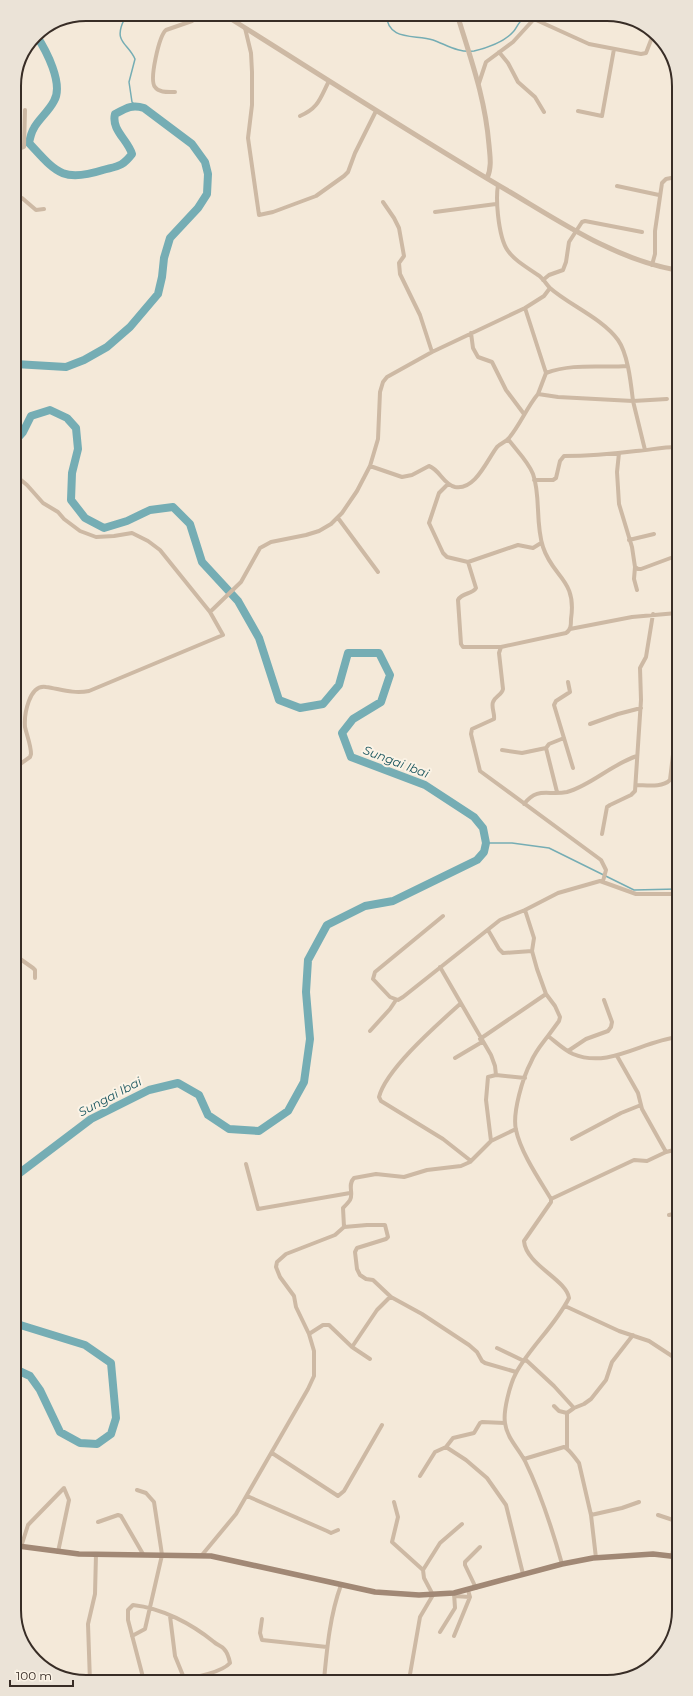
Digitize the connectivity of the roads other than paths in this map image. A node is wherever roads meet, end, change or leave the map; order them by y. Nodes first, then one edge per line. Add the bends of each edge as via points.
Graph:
1 (192, 21) edge
2 (234, 21) edge
3 (459, 21) edge
4 (531, 21) edge
5 (544, 21) edge
6 (245, 28) junction
7 (652, 39) edge
8 (614, 49) junction
9 (499, 52) junction
10 (329, 80) junction
11 (479, 83) junction
12 (176, 92) dead end
13 (25, 110) dead end
14 (376, 111) junction
15 (578, 111) dead end
16 (544, 112) dead end
17 (300, 116) dead end
18 (21, 148) edge
19 (487, 178) junction
20 (672, 178) edge
21 (498, 185) junction
22 (618, 186) dead end
23 (659, 195) junction
24 (21, 199) edge
25 (383, 202) dead end
26 (496, 204) junction
27 (44, 209) dead end
28 (435, 212) dead end
29 (576, 230) junction
30 (642, 232) dead end
31 (652, 265) junction
32 (672, 269) edge
33 (543, 280) junction
34 (550, 288) junction
35 (525, 308) junction
36 (471, 333) junction
37 (432, 352) junction
38 (627, 366) junction
39 (546, 373) junction
40 (538, 394) junction
41 (666, 398) dead end
42 (633, 402) junction
43 (524, 414) junction
44 (508, 439) junction
45 (672, 447) edge
46 (645, 450) junction
47 (619, 453) junction
48 (370, 466) junction
49 (21, 480) edge
50 (534, 480) junction
51 (448, 484) junction
52 (338, 518) junction
53 (654, 534) dead end
54 (629, 540) junction
55 (541, 543) junction
56 (672, 557) edge
57 (468, 562) junction
58 (635, 567) junction
59 (378, 572) dead end
60 (637, 590) dead end
61 (210, 612) junction
62 (672, 613) edge
63 (653, 614) junction
64 (570, 629) junction
65 (501, 647) junction
66 (568, 682) dead end
67 (641, 708) junction
68 (590, 724) dead end
69 (564, 738) junction
70 (546, 748) junction
71 (502, 750) dead end
72 (637, 756) junction
73 (21, 763) edge
74 (672, 763) edge
75 (573, 768) dead end
76 (636, 785) junction
77 (557, 792) junction
78 (524, 804) junction
79 (602, 834) dead end
80 (604, 880) junction
81 (672, 894) edge
82 (525, 910) junction
83 (444, 916) dead end
84 (488, 930) junction
85 (532, 951) junction
86 (21, 960) edge
87 (440, 967) junction
88 (35, 978) dead end
89 (546, 994) junction
90 (396, 1000) junction
91 (604, 1000) dead end
92 (460, 1004) junction
93 (370, 1031) dead end
94 (548, 1036) junction
95 (672, 1038) edge
96 (481, 1040) junction
97 (568, 1051) junction
98 (616, 1056) junction
99 (455, 1058) dead end
100 (496, 1075) junction
101 (525, 1078) junction
102 (641, 1105) junction
103 (516, 1129) junction
104 (572, 1139) dead end
105 (491, 1141) junction
106 (672, 1150) edge
107 (666, 1152) junction
108 (471, 1161) junction
109 (246, 1164) dead end
110 (350, 1193) junction
111 (551, 1199) junction
112 (672, 1214) edge
113 (669, 1215) dead end
114 (344, 1228) junction
115 (390, 1296) junction
116 (565, 1306) junction
117 (309, 1334) junction
118 (632, 1335) junction
119 (352, 1347) junction
120 (497, 1348) dead end
121 (672, 1356) edge
122 (370, 1359) dead end
123 (525, 1361) junction
124 (516, 1372) junction
125 (554, 1406) dead end
126 (574, 1408) junction
127 (567, 1413) junction
128 (505, 1423) junction
129 (382, 1425) dead end
130 (446, 1447) junction
131 (567, 1448) junction
132 (272, 1453) junction
133 (524, 1459) junction
134 (420, 1476) dead end
135 (138, 1490) dead end
136 (247, 1496) junction
137 (394, 1502) dead end
138 (639, 1502) dead end
139 (591, 1515) junction
140 (658, 1515) dead end
141 (672, 1520) edge
142 (98, 1522) dead end
143 (462, 1524) dead end
144 (338, 1530) dead end
145 (21, 1541) edge
146 (21, 1546) edge
147 (480, 1547) dead end
148 (58, 1552) junction
149 (96, 1554) junction
150 (143, 1554) junction
151 (162, 1555) junction
152 (202, 1555) junction
153 (672, 1556) edge
154 (596, 1558) junction
155 (562, 1564) junction
156 (423, 1570) junction
157 (524, 1574) junction
158 (341, 1585) junction
159 (476, 1588) junction
160 (468, 1590) junction
161 (433, 1595) junction
162 (454, 1595) junction
163 (470, 1597) junction
164 (150, 1607) junction
165 (170, 1616) junction
166 (262, 1619) dead end
167 (440, 1632) dead end
168 (132, 1636) junction
169 (454, 1636) dead end
170 (327, 1646) junction
171 (90, 1675) edge
172 (142, 1675) edge
173 (182, 1675) edge
174 (204, 1675) edge
175 (324, 1675) edge
176 (410, 1675) edge

1 - 12 street via 164,32 158,47 152,80 154,87 160,92
2 - 6 street
3 - 11 street
4 - 9 street via 518,37
5 - 8 street via 586,43
6 - 10 street
6 - 14 street via 252,72 248,138 259,215 316,196 344,176
7 - 8 street via 644,54
8 - 15 street via 602,116
9 - 11 street via 484,64
9 - 16 street via 518,82 535,97
10 - 14 street
10 - 17 street via 317,106
11 - 19 street via 489,149 490,169
13 - 18 street via 24,147
14 - 19 street
19 - 21 street
20 - 23 street via 663,180
21 - 26 street
21 - 29 street
22 - 23 street
23 - 31 street via 656,254
24 - 27 street via 36,210
25 - 37 street via 399,228 404,256 399,263 399,272 420,315
26 - 28 street
26 - 33 street via 500,238 504,247 520,264
29 - 30 street via 581,222 585,221
29 - 31 street via 624,255
29 - 33 street via 568,244 563,270
31 - 32 street
33 - 34 street
34 - 35 street via 544,296
34 - 38 street via 616,337
35 - 36 street
35 - 39 street
36 - 37 street
36 - 43 street via 473,348 478,358 492,362 506,390
37 - 48 street via 391,374 383,382 380,392 378,439
38 - 39 street via 583,366
38 - 42 street
39 - 40 street
40 - 42 street
40 - 43 street
41 - 42 street
42 - 46 street
43 - 44 street
44 - 50 street via 530,468
44 - 51 street via 497,447 470,484 461,487
45 - 46 street
46 - 47 street
47 - 50 street via 564,456 560,461 556,478
47 - 54 street via 618,498
48 - 51 street via 402,477 429,466
48 - 52 street via 357,491
49 - 61 street via 43,503 80,531 96,537 132,533 154,546 164,554
50 - 55 street
51 - 57 street via 439,493 429,520 430,527 447,557
52 - 59 street
52 - 61 street via 312,534 271,542 260,548 241,582
53 - 54 street
54 - 58 street
55 - 57 street via 532,548 518,545
55 - 64 street via 548,560 570,592
56 - 58 street via 641,569
57 - 65 street via 476,588 458,600 461,644 467,648
58 - 60 street via 634,579
61 - 73 street via 223,635 215,639 89,691 38,688 29,703 25,722 31,754
62 - 63 street
63 - 64 street
63 - 67 street via 646,657 640,668
64 - 65 street via 566,633
65 - 78 street via 499,653 503,689 493,700 494,719 472,729 471,734 480,771
66 - 69 street via 570,692 554,705
67 - 68 street
67 - 72 street
69 - 70 street via 549,744
69 - 75 street
70 - 71 street via 522,753
70 - 77 street
72 - 76 street
72 - 77 street via 567,792
74 - 76 street via 668,782 660,785
76 - 79 street via 631,795 607,808
77 - 78 street via 535,793
78 - 80 street via 604,864
80 - 81 street via 636,894
80 - 82 street via 558,893
82 - 84 street via 500,920
82 - 85 street via 534,938
83 - 90 street via 375,972 373,979 384,993
84 - 85 street via 503,953
84 - 87 street
85 - 89 street
86 - 88 street via 35,970
87 - 90 street
87 - 92 street
89 - 94 street via 560,1017
89 - 96 street
90 - 93 street
91 - 97 street via 612,1022 611,1027 608,1031 586,1039
92 - 96 street
92 - 108 street via 429,1032 391,1073 379,1097 381,1101 442,1139
94 - 97 street
94 - 101 street via 534,1055
95 - 98 street via 656,1041
96 - 99 street
96 - 100 street via 493,1059
97 - 98 street via 590,1058
98 - 102 street via 638,1093
100 - 101 street
100 - 105 street via 488,1077 486,1100
101 - 103 street via 518,1104
102 - 104 street
102 - 107 street
103 - 105 street
103 - 111 street via 533,1169
105 - 108 street
106 - 107 street
107 - 111 street via 647,1161 634,1160
108 - 110 street via 461,1166 427,1170 404,1177 376,1174 357,1177 351,1181
109 - 110 street via 258,1209
110 - 114 street via 349,1201 343,1208
111 - 116 street via 526,1238 525,1246 534,1260 568,1294
112 - 113 street
114 - 115 street via 385,1226 388,1237 386,1239 359,1247 355,1252 360,1275 373,1280
114 - 117 street via 335,1235 286,1254 277,1262 276,1268 294,1296 296,1307
115 - 119 street via 377,1310
115 - 124 street via 469,1345 484,1363
116 - 118 street
116 - 123 street
117 - 119 street via 327,1324
117 - 132 street via 314,1351 312,1381
118 - 121 street via 649,1341
118 - 126 street via 612,1362 606,1380 591,1399
119 - 122 street
120 - 123 street
123 - 124 street
123 - 126 street via 554,1386
124 - 128 street via 505,1410
125 - 127 street via 559,1411
126 - 127 street
127 - 131 street
128 - 130 street via 482,1422 474,1432 453,1438
128 - 133 street via 508,1434
129 - 132 street via 344,1491 338,1496
130 - 134 street via 435,1452
130 - 157 street via 487,1478 506,1504
131 - 133 street
131 - 139 street via 580,1466
132 - 136 street
133 - 155 street via 547,1512
135 - 151 street via 146,1493 154,1502
136 - 144 street via 331,1533
136 - 152 street via 236,1514
137 - 156 street via 398,1517 392,1542
138 - 139 street
139 - 154 street
140 - 141 street
142 - 150 street via 121,1516
143 - 156 street via 440,1543
145 - 148 street via 28,1524 64,1488 69,1500
146 - 148 main road
147 - 159 street via 465,1562
148 - 149 main road
149 - 150 main road
149 - 171 street via 95,1594 88,1624
150 - 151 main road
151 - 152 main road
151 - 164 street
152 - 158 main road
153 - 154 main road via 653,1554
154 - 155 main road
155 - 157 main road
156 - 161 street via 424,1578
157 - 159 main road
158 - 161 main road via 375,1592
158 - 170 street
159 - 160 main road
160 - 162 main road
160 - 163 street
161 - 162 main road
161 - 176 street via 420,1617
162 - 163 street
162 - 167 street via 454,1608
163 - 169 street
164 - 165 street
164 - 168 street via 145,1629
164 - 168 street via 130,1606 128,1615
165 - 173 street via 175,1656
165 - 174 street via 202,1632 229,1656 230,1663 227,1666
166 - 170 street via 262,1640
168 - 172 street
170 - 175 street

